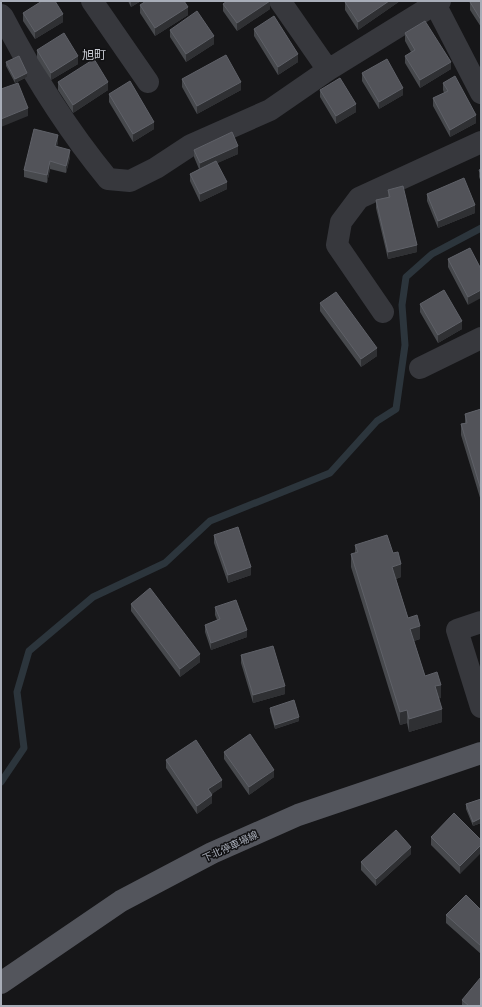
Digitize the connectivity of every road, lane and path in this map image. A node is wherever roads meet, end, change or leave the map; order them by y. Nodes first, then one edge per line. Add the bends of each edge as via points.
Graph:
1 (92, 1) edge
2 (280, 1) edge
3 (438, 3) edge
4 (1, 15) edge
5 (328, 70) junction
6 (148, 82) dead end
7 (481, 93) edge
8 (481, 142) edge
9 (383, 312) dead end
10 (481, 338) edge
11 (420, 368) dead end
12 (481, 622) edge
13 (481, 708) edge
14 (481, 753) edge
15 (1, 983) edge

1 - 6 street
2 - 5 street
3 - 5 street
3 - 7 street
4 - 5 street via 26,62 57,110 108,179 130,181 156,168 191,145 270,110
8 - 9 street via 359,198 341,222 337,245
10 - 11 street
12 - 13 street via 457,630
14 - 15 main road, 下北停車場線 via 298,815 212,853 121,901

